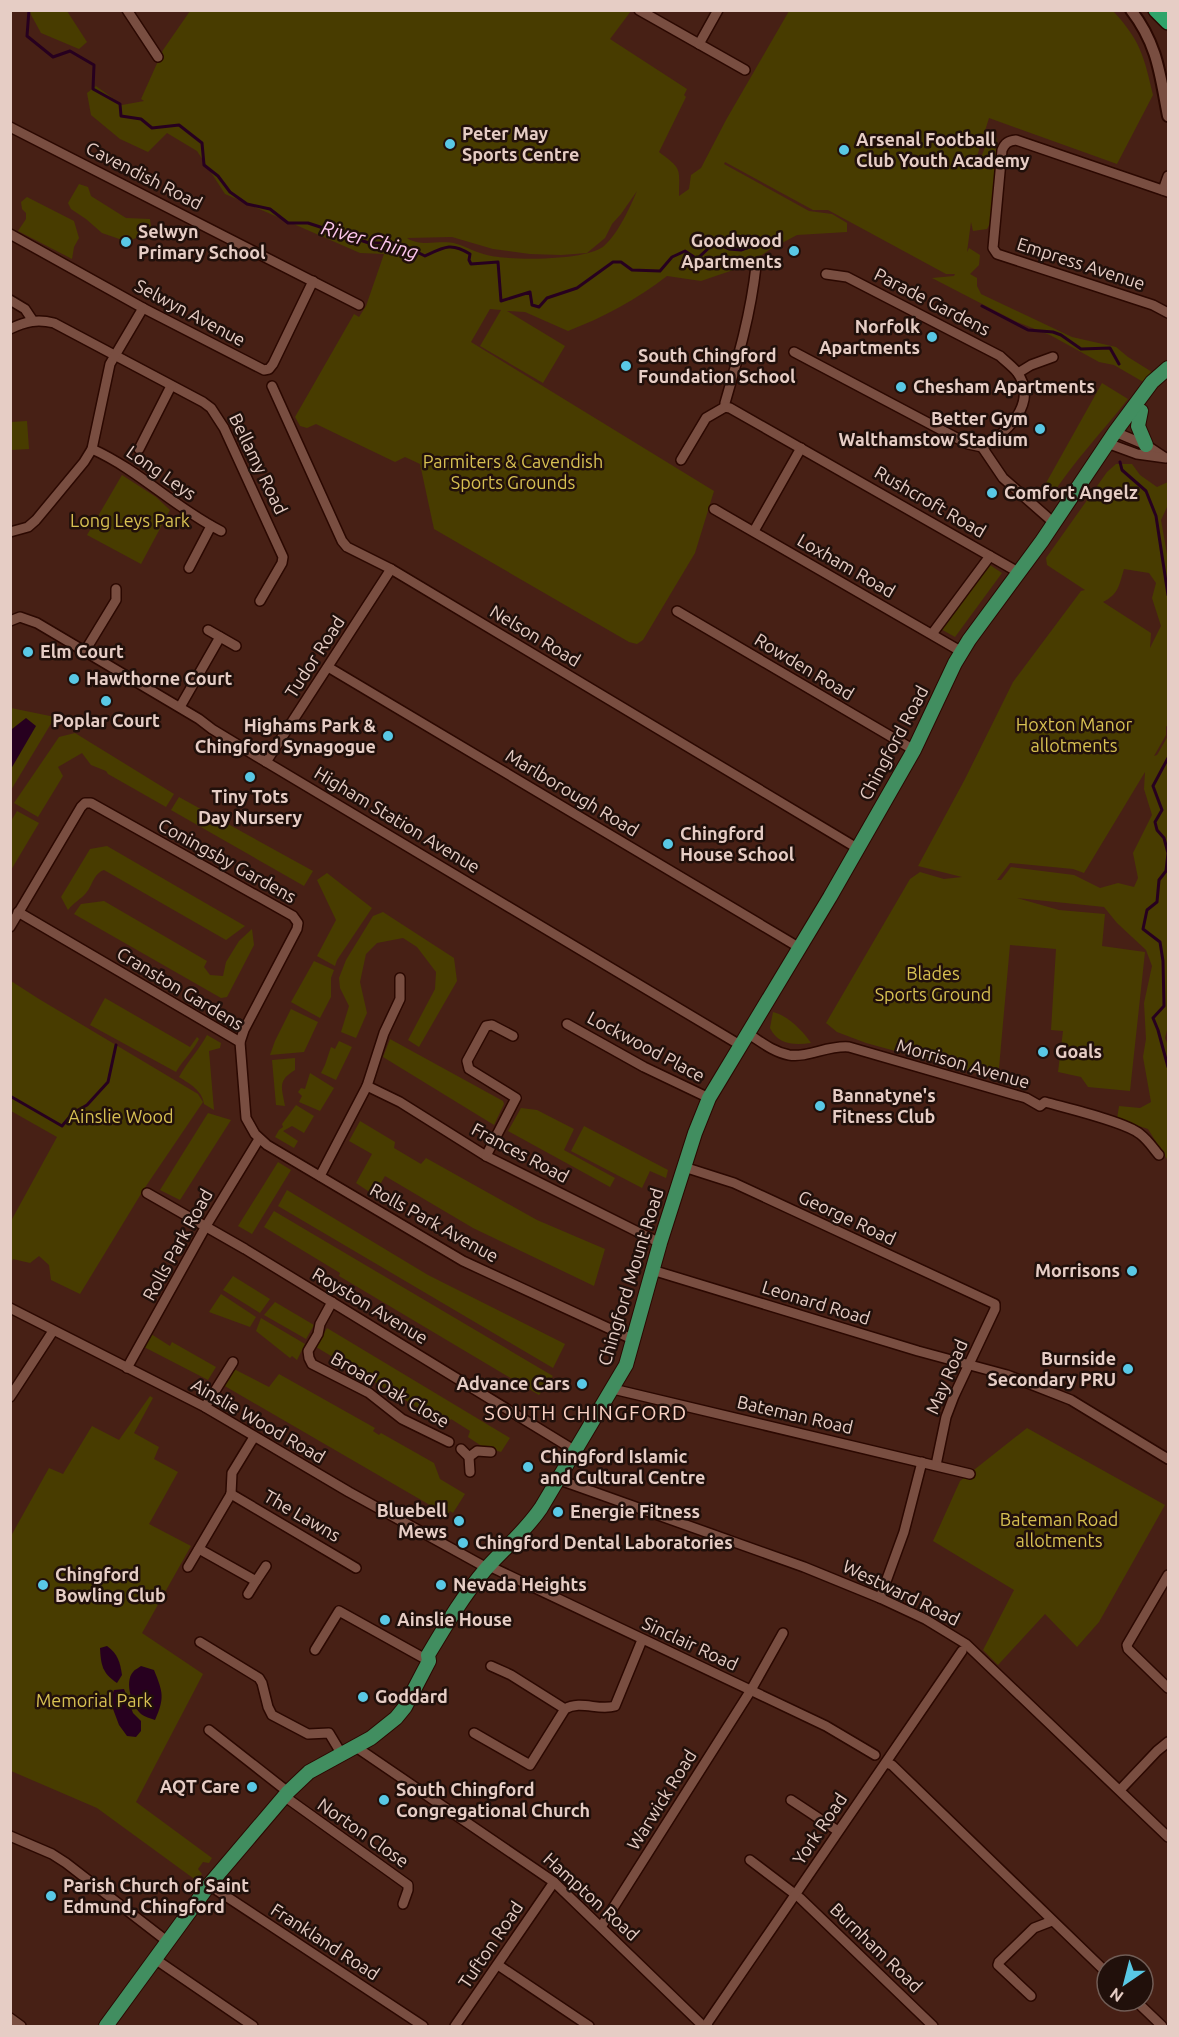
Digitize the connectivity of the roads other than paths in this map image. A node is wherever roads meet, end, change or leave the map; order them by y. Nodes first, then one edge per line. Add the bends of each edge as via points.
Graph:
1 (127, 10) edge
2 (718, 10) edge
3 (1131, 10) edge
4 (1156, 10) edge
5 (638, 13) edge
6 (1168, 22) edge
7 (699, 44) junction
8 (158, 57) dead end
9 (745, 70) dead end
10 (1168, 116) edge
11 (10, 127) edge
12 (1168, 176) edge
13 (1166, 191) edge
14 (10, 234) edge
15 (756, 266) dead end
16 (826, 274) dead end
17 (313, 281) junction
18 (10, 300) edge
19 (359, 304) dead end
20 (143, 308) junction
21 (1168, 313) edge
22 (33, 321) junction
23 (10, 329) edge
24 (794, 352) dead end
25 (114, 355) junction
26 (1053, 357) dead end
27 (1168, 369) edge
28 (1018, 373) junction
29 (171, 386) junction
30 (272, 386) dead end
31 (728, 408) junction
32 (1141, 411) junction
33 (1114, 439) junction
34 (1146, 444) junction
35 (982, 447) junction
36 (801, 448) junction
37 (92, 449) junction
38 (139, 449) dead end
39 (1167, 459) edge
40 (681, 460) dead end
41 (714, 509) dead end
42 (1054, 523) junction
43 (211, 526) junction
44 (221, 531) dead end
45 (754, 531) junction
46 (10, 532) edge
47 (990, 556) junction
48 (189, 568) dead end
49 (391, 569) junction
50 (1018, 572) junction
51 (116, 589) dead end
52 (260, 602) dead end
53 (677, 611) dead end
54 (10, 621) edge
55 (208, 630) dead end
56 (932, 634) junction
57 (220, 638) junction
58 (236, 646) dead end
59 (85, 651) junction
60 (962, 652) junction
61 (328, 667) junction
62 (180, 707) junction
63 (914, 750) junction
64 (266, 762) junction
65 (857, 848) junction
66 (18, 912) junction
67 (10, 927) edge
68 (800, 948) junction
69 (400, 978) dead end
70 (567, 1023) dead end
71 (513, 1036) dead end
72 (744, 1039) junction
73 (240, 1042) junction
74 (367, 1086) junction
75 (709, 1098) junction
76 (259, 1139) junction
77 (1159, 1155) dead end
78 (486, 1156) junction
79 (684, 1167) junction
80 (320, 1176) junction
81 (147, 1192) dead end
82 (206, 1226) junction
83 (660, 1243) junction
84 (652, 1270) junction
85 (332, 1302) junction
86 (995, 1304) joint
87 (10, 1308) edge
88 (53, 1331) junction
89 (632, 1339) junction
90 (233, 1362) dead end
91 (970, 1364) junction
92 (127, 1368) junction
93 (613, 1389) junction
94 (10, 1397) edge
95 (205, 1407) junction
96 (254, 1437) junction
97 (449, 1442) dead end
98 (461, 1449) dead end
99 (574, 1450) junction
100 (491, 1452) dead end
101 (470, 1457) junction
102 (1168, 1459) edge
103 (922, 1462) junction
104 (936, 1465) junction
105 (470, 1472) dead end
106 (970, 1474) dead end
107 (557, 1479) junction
108 (231, 1494) junction
109 (199, 1549) junction
110 (266, 1566) dead end
111 (188, 1567) dead end
112 (488, 1567) junction
113 (356, 1568) dead end
114 (1168, 1575) edge
115 (256, 1581) junction
116 (248, 1594) dead end
117 (880, 1598) junction
118 (783, 1634) dead end
119 (642, 1640) junction
120 (200, 1642) dead end
121 (315, 1650) dead end
122 (962, 1651) dead end
123 (429, 1661) junction
124 (491, 1666) dead end
125 (1168, 1688) edge
126 (751, 1690) junction
127 (565, 1709) junction
128 (209, 1730) dead end
129 (474, 1733) dead end
130 (1168, 1742) edge
131 (356, 1747) junction
132 (341, 1754) junction
133 (875, 1755) dead end
134 (886, 1763) junction
135 (1120, 1790) junction
136 (286, 1794) junction
137 (791, 1800) dead end
138 (838, 1831) junction
139 (10, 1836) edge
140 (1168, 1837) edge
141 (750, 1860) dead end
142 (555, 1882) junction
143 (209, 1885) junction
144 (795, 1894) junction
145 (403, 1904) dead end
146 (1052, 1921) junction
147 (601, 1927) junction
148 (168, 1942) junction
149 (155, 1959) junction
150 (1095, 1962) edge
151 (498, 1965) junction
152 (1031, 1996) dead end
153 (1148, 2013) edge
154 (10, 2018) edge
155 (21, 2026) edge
156 (106, 2026) edge
157 (254, 2026) edge
158 (423, 2026) edge
159 (455, 2026) edge
160 (589, 2026) edge
161 (701, 2026) edge
162 (707, 2026) edge
163 (933, 2026) edge
164 (1162, 2026) edge

1 - 8 street
2 - 7 street
3 - 10 street via 1158,59
4 - 6 highway
5 - 7 street
7 - 9 street
11 - 17 street, Cavendish Road
12 - 13 street
13 - 21 street, Empress Avenue via 1016,140 1005,143 994,251
14 - 20 street, Selwyn Avenue
15 - 31 street via 725,403
16 - 28 street, Parade Gardens via 857,282 1000,356
17 - 19 street, Cavendish Road
17 - 20 street, Selwyn Avenue via 273,364 264,370
18 - 22 street via 25,309
20 - 25 street
22 - 23 street
22 - 25 street, Bellamy Road via 54,323
24 - 35 street via 968,444
25 - 29 street, Bellamy Road
25 - 37 street
26 - 28 street
27 - 32 main road, Chingford Road
27 - 33 main road, Chingford Road via 1152,382
28 - 35 street via 1023,384 1021,408 1011,427
29 - 38 street
29 - 52 street, Bellamy Road via 203,402 218,417 281,551 282,562
30 - 49 street, Nelson Road via 344,544
31 - 36 street, Rushcroft Road
31 - 40 street via 706,418
32 - 33 main road, Chingford Road
32 - 34 main road via 1138,426
33 - 34 street
33 - 39 street via 1137,453
33 - 42 main road, Chingford Road
34 - 39 street
35 - 42 street via 1008,484
36 - 45 street
36 - 47 street, Rushcroft Road
37 - 43 street, Long Leys via 141,476
37 - 46 street via 36,520 28,527
41 - 45 street, Loxham Road
42 - 50 main road, Chingford Road
43 - 44 street, Long Leys
43 - 48 street
45 - 56 street, Loxham Road
47 - 50 street, Rushcroft Road
47 - 56 street
49 - 61 street, Tudor Road
49 - 65 street, Nelson Road
50 - 60 main road, Chingford Road
51 - 59 street via 116,600
53 - 63 street, Rowden Road
54 - 59 street, Higham Station Avenue via 20,617 37,623
55 - 57 street
56 - 60 street, Loxham Road
57 - 58 street
57 - 62 street
59 - 62 street, Higham Station Avenue
60 - 63 main road, Chingford Road
61 - 64 street, Tudor Road
61 - 68 street, Marlborough Road
62 - 64 street, Higham Station Avenue
63 - 65 main road, Chingford Road
64 - 72 street, Higham Station Avenue
65 - 68 main road, Chingford Road
66 - 67 street
66 - 73 street, Cranston Gardens
66 - 73 street, Coningsby Gardens via 81,807 91,803 296,919 297,928
68 - 72 main road, Chingford Road
69 - 74 street via 400,999
70 - 75 street, Lockwood Place
71 - 78 street via 492,1025 486,1026 466,1061 468,1069 516,1098
72 - 75 main road, Chingford Mount Road
72 - 77 street, Morrison Avenue via 789,1055 849,1047 1026,1098 1040,1106 1046,1102 1134,1130
73 - 76 street, Cranston Gardens via 246,1118
74 - 78 street, Frances Road
74 - 80 street
75 - 79 main road, Chingford Mount Road
76 - 80 street, Rolls Park Avenue
76 - 82 street, Rolls Park Road
78 - 83 street, Frances Road
79 - 83 main road, Chingford Mount Road
79 - 86 street, George Road via 734,1183
80 - 89 street, Rolls Park Avenue via 463,1261
81 - 82 street, Royston Avenue
82 - 85 street, Royston Avenue
82 - 92 street, Rolls Park Road
83 - 84 main road, Chingford Mount Road
84 - 89 main road, Chingford Mount Road
84 - 91 street, Leonard Road
85 - 97 street, Broad Oak Close via 308,1351 312,1364 369,1393 402,1419
85 - 99 street, Royston Avenue
86 - 91 street, May Road
87 - 88 street, Ainslie Wood Road
88 - 92 street, Ainslie Wood Road
88 - 94 street
89 - 93 main road, Chingford Mount Road via 626,1365
90 - 95 street
91 - 102 street, Leonard Road via 1071,1401
91 - 104 street, May Road via 946,1417
92 - 95 street, Ainslie Wood Road
93 - 99 main road, Chingford Mount Road
93 - 103 street, Bateman Road
95 - 96 street, Ainslie Wood Road
96 - 108 street via 232,1473
96 - 112 street, Ainslie Wood Road
98 - 101 street, Broad Oak Close
99 - 107 main road, Chingford Mount Road
100 - 101 street via 477,1451
101 - 105 street
103 - 104 street, Bateman Road
103 - 117 street via 904,1532
104 - 106 street, Bateman Road
107 - 112 main road, Chingford Mount Road via 525,1530
107 - 117 street, Westward Road
108 - 109 street
108 - 113 street, The Lawns
109 - 111 street
109 - 115 street
110 - 115 street
112 - 119 street, Sinclair Road
112 - 123 main road, Chingford Mount Road via 456,1609 428,1655
114 - 125 street via 1127,1645
115 - 116 street
117 - 135 street, Westward Road via 966,1644
118 - 126 street, Warwick Road
119 - 126 street, Sinclair Road
119 - 127 street via 615,1706 574,1705
120 - 132 street via 259,1678 272,1714 308,1734 329,1733
121 - 123 street via 339,1611
122 - 134 street, York Road
123 - 131 main road, Chingford Mount Road via 396,1718
124 - 127 street
126 - 133 street, Sinclair Road
126 - 147 street, Warwick Road
127 - 129 street via 530,1765
128 - 136 street
130 - 135 street
131 - 132 main road, Chingford Mount Road
131 - 142 street, Hampton Road
132 - 136 main road, Chingford Mount Road via 309,1772
134 - 138 street, York Road
134 - 146 street
135 - 140 street, Westward Road
136 - 143 main road, Chingford Mount Road
136 - 145 street, Norton Close via 408,1885
137 - 138 street
138 - 144 street, York Road
139 - 148 street via 66,1863
141 - 144 street, Burnham Road
142 - 147 street, Hampton Road
142 - 151 street, Tufton Road
143 - 148 main road, Chingford Mount Road
143 - 158 street, Frankland Road
144 - 162 street, York Road
144 - 163 street, Burnham Road
146 - 150 street
146 - 152 street via 1034,1928 998,1965
147 - 161 street, Hampton Road
148 - 149 main road, Chingford Mount Road
149 - 156 main road, Chingford Mount Road
149 - 157 street
151 - 159 street, Tufton Road
151 - 160 street
153 - 164 street
154 - 155 street

